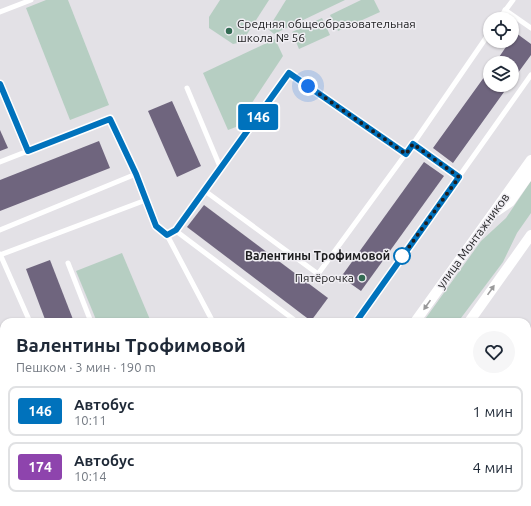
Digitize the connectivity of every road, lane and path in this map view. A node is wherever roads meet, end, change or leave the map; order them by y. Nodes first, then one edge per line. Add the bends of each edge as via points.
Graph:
1 (31, 0) edge
2 (513, 0) edge
3 (505, 10) joint
4 (0, 12) edge
5 (531, 28) edge
6 (483, 42) edge
7 (531, 75) edge
8 (0, 84) edge
9 (187, 88) dead end
10 (413, 144) junction
11 (28, 151) junction
12 (406, 154) junction
13 (531, 160) edge
14 (0, 162) edge
15 (222, 169) junction
16 (531, 172) edge
17 (136, 174) junction
18 (459, 177) junction
19 (205, 191) junction
20 (146, 200) junction
21 (490, 216) junction
22 (531, 229) edge
23 (0, 230) edge
24 (176, 230) junction
25 (167, 235) junction
26 (528, 238) edge
27 (0, 254) edge
28 (68, 263) dead end
29 (28, 318) edge
30 (89, 318) edge
31 (211, 318) edge
32 (292, 318) edge
33 (359, 318) edge
34 (418, 318) edge
35 (472, 318) edge

1 - 4 lane
2 - 3 lane
3 - 5 lane
6 - 10 lane
7 - 18 lane
8 - 11 lane
9 - 15 lane
10 - 12 lane
10 - 18 lane
11 - 14 lane
11 - 17 lane via 110,119
12 - 15 lane via 289,73
12 - 19 lane via 318,274
13 - 21 street, улица Монтажников
15 - 19 lane
16 - 21 street via 510,202
17 - 20 lane
17 - 23 lane
18 - 33 lane
19 - 24 lane
20 - 25 lane via 156,226
20 - 27 lane
21 -> 34 street, улица Монтажников
22 - 26 street
24 - 25 lane
24 - 32 lane
25 - 31 lane
35 -> 26 street
27 - 29 lane
28 - 30 lane

